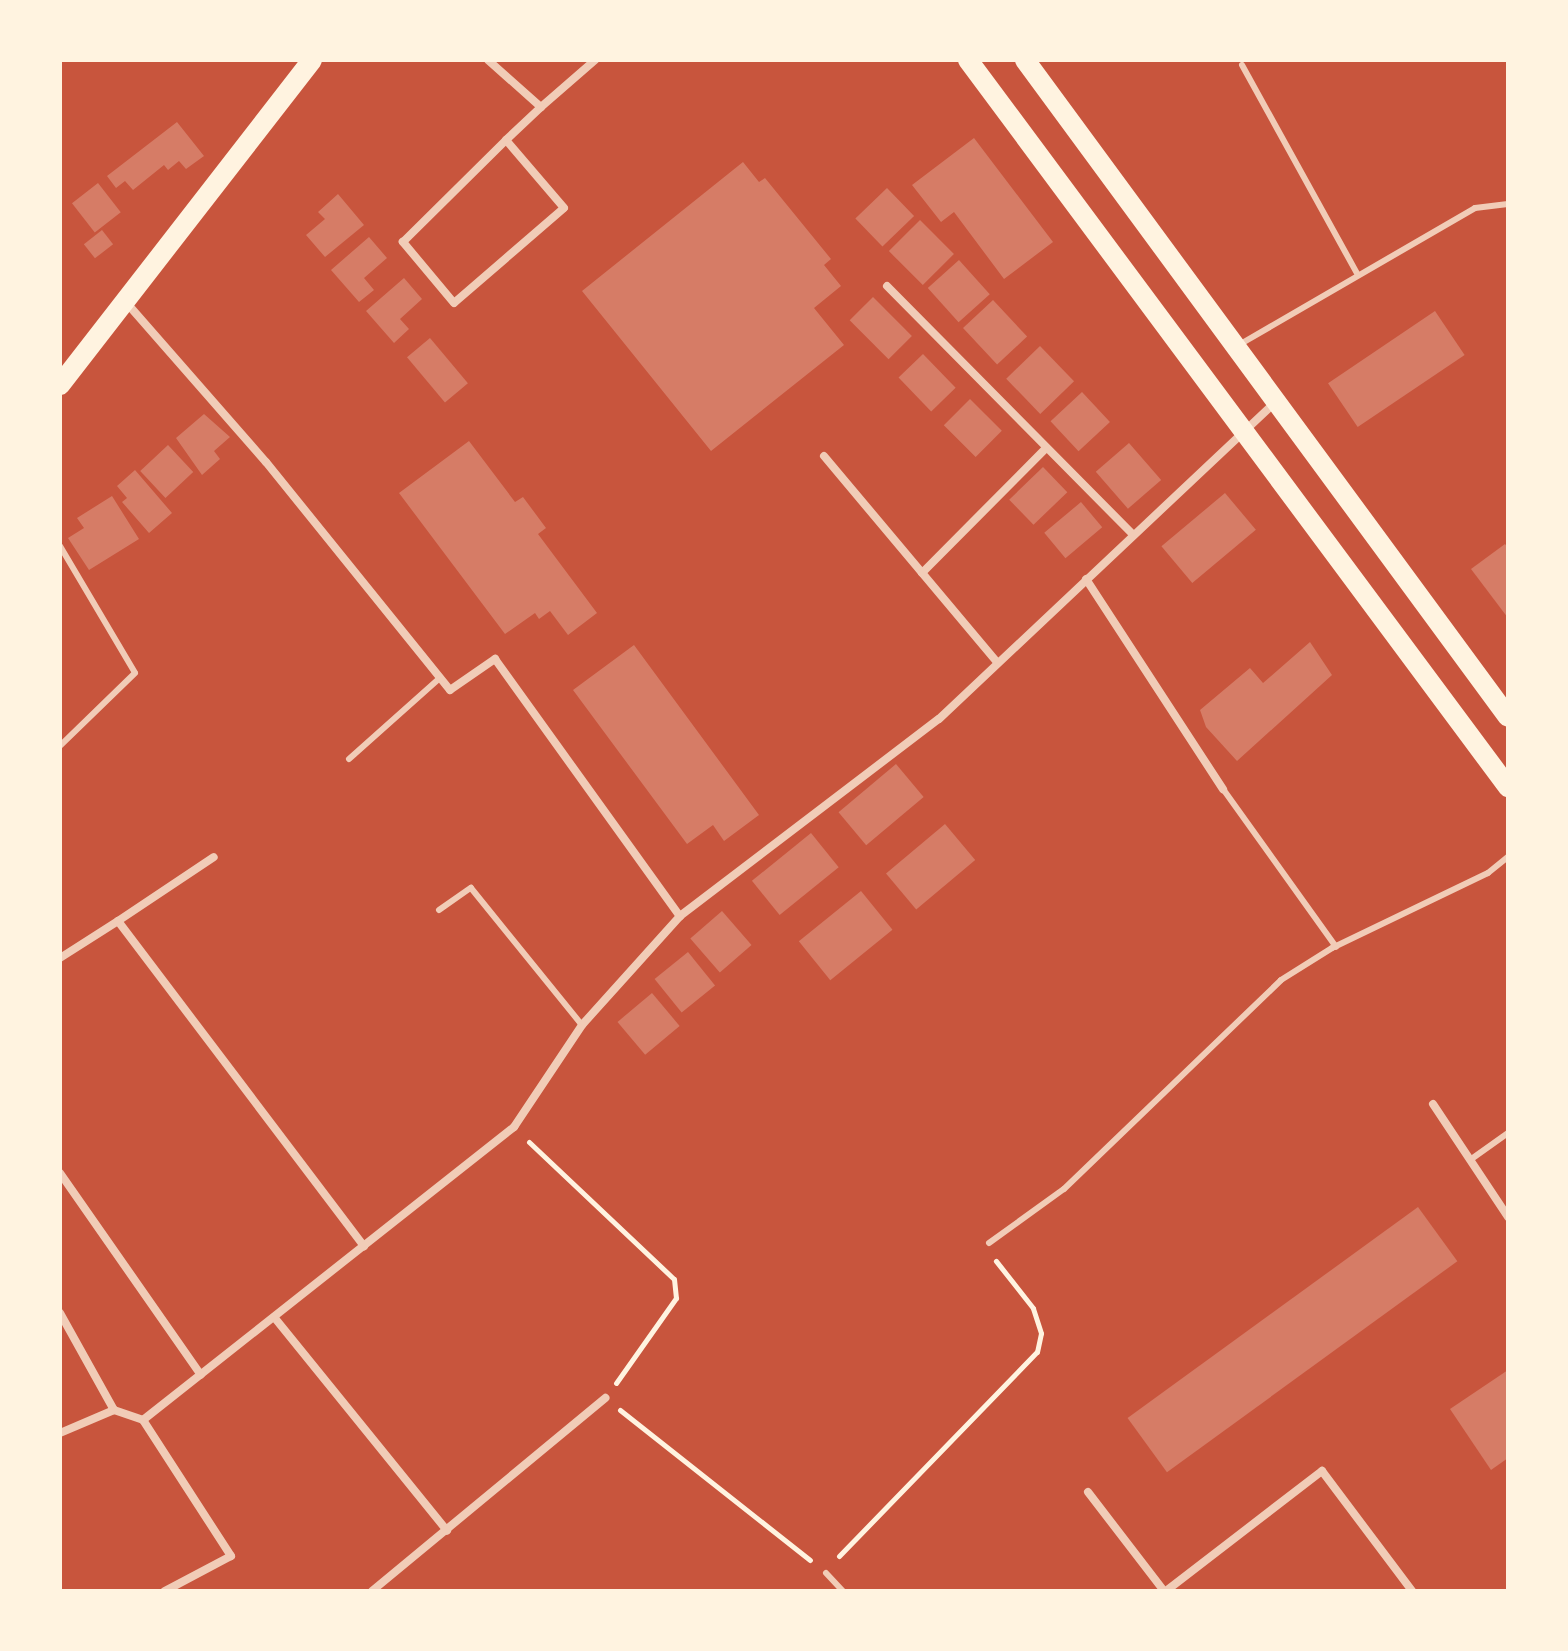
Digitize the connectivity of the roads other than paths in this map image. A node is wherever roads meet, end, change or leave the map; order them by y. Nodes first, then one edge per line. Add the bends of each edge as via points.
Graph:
1 (312, 60) edge
2 (488, 60) edge
3 (595, 60) edge
4 (968, 60) edge
5 (1025, 60) edge
6 (1242, 65) dead end
7 (541, 107) junction
8 (506, 140) junction
9 (1508, 204) edge
10 (1357, 273) junction
11 (887, 286) dead end
12 (125, 301) junction
13 (1234, 348) junction
14 (60, 385) edge
15 (1275, 402) junction
16 (1242, 429) junction
17 (1046, 448) junction
18 (824, 456) dead end
19 (1133, 535) junction
20 (60, 546) edge
21 (922, 573) junction
22 (1086, 579) junction
23 (996, 661) junction
24 (440, 678) junction
25 (1508, 717) edge
26 (60, 746) edge
27 (349, 759) dead end
28 (1508, 787) edge
29 (1223, 789) joint
30 (214, 857) dead end
31 (1508, 857) edge
32 (439, 910) dead end
33 (680, 916) junction
34 (118, 921) junction
35 (1336, 947) junction
36 (60, 958) edge
37 (582, 1025) junction
38 (1433, 1104) dead end
39 (1508, 1133) edge
40 (1470, 1160) junction
41 (60, 1173) edge
42 (1508, 1217) edge
43 (989, 1243) road end
44 (364, 1246) junction
45 (60, 1313) edge
46 (274, 1317) junction
47 (201, 1375) junction
48 (605, 1398) road end
49 (114, 1410) junction
50 (143, 1420) junction
51 (60, 1433) edge
52 (1088, 1492) dead end
53 (447, 1531) junction
54 (826, 1573) road end
55 (165, 1591) edge
56 (372, 1591) edge
57 (843, 1591) edge
58 (1165, 1591) edge
59 (1412, 1591) edge

1 - 12 main road
2 - 7 street
3 - 7 street
4 - 16 main road
5 - 13 main road
6 - 10 lane
7 - 8 street
8 - 8 street via 403,242 454,303 564,208
9 - 10 lane via 1475,208
10 - 13 lane
11 - 17 street
12 - 14 main road
12 - 24 street via 266,462
13 - 15 main road
15 - 16 street
15 - 25 main road
16 - 19 street
16 - 28 main road
17 - 19 street
17 - 21 street
18 - 21 street
19 - 22 street
20 - 26 lane via 135,673
21 - 23 street
22 - 23 street
22 - 29 street
23 - 33 street via 939,719
24 - 27 lane
24 - 33 street via 450,690 495,659
29 - 35 lane
30 - 34 street
31 - 35 lane via 1488,873
32 - 37 lane via 471,888
33 - 37 street
34 - 36 street
34 - 44 street
35 - 43 lane via 1281,980 1064,1189
37 - 44 street via 514,1127
38 - 40 street
39 - 40 lane
40 - 42 street
41 - 47 street
44 - 46 street
45 - 49 street
46 - 47 street
46 - 53 street
47 - 50 street
48 - 53 street
49 - 50 street
49 - 51 street
50 - 55 street via 231,1556
52 - 58 street
53 - 56 street
54 - 57 lane
58 - 59 street via 1322,1471

